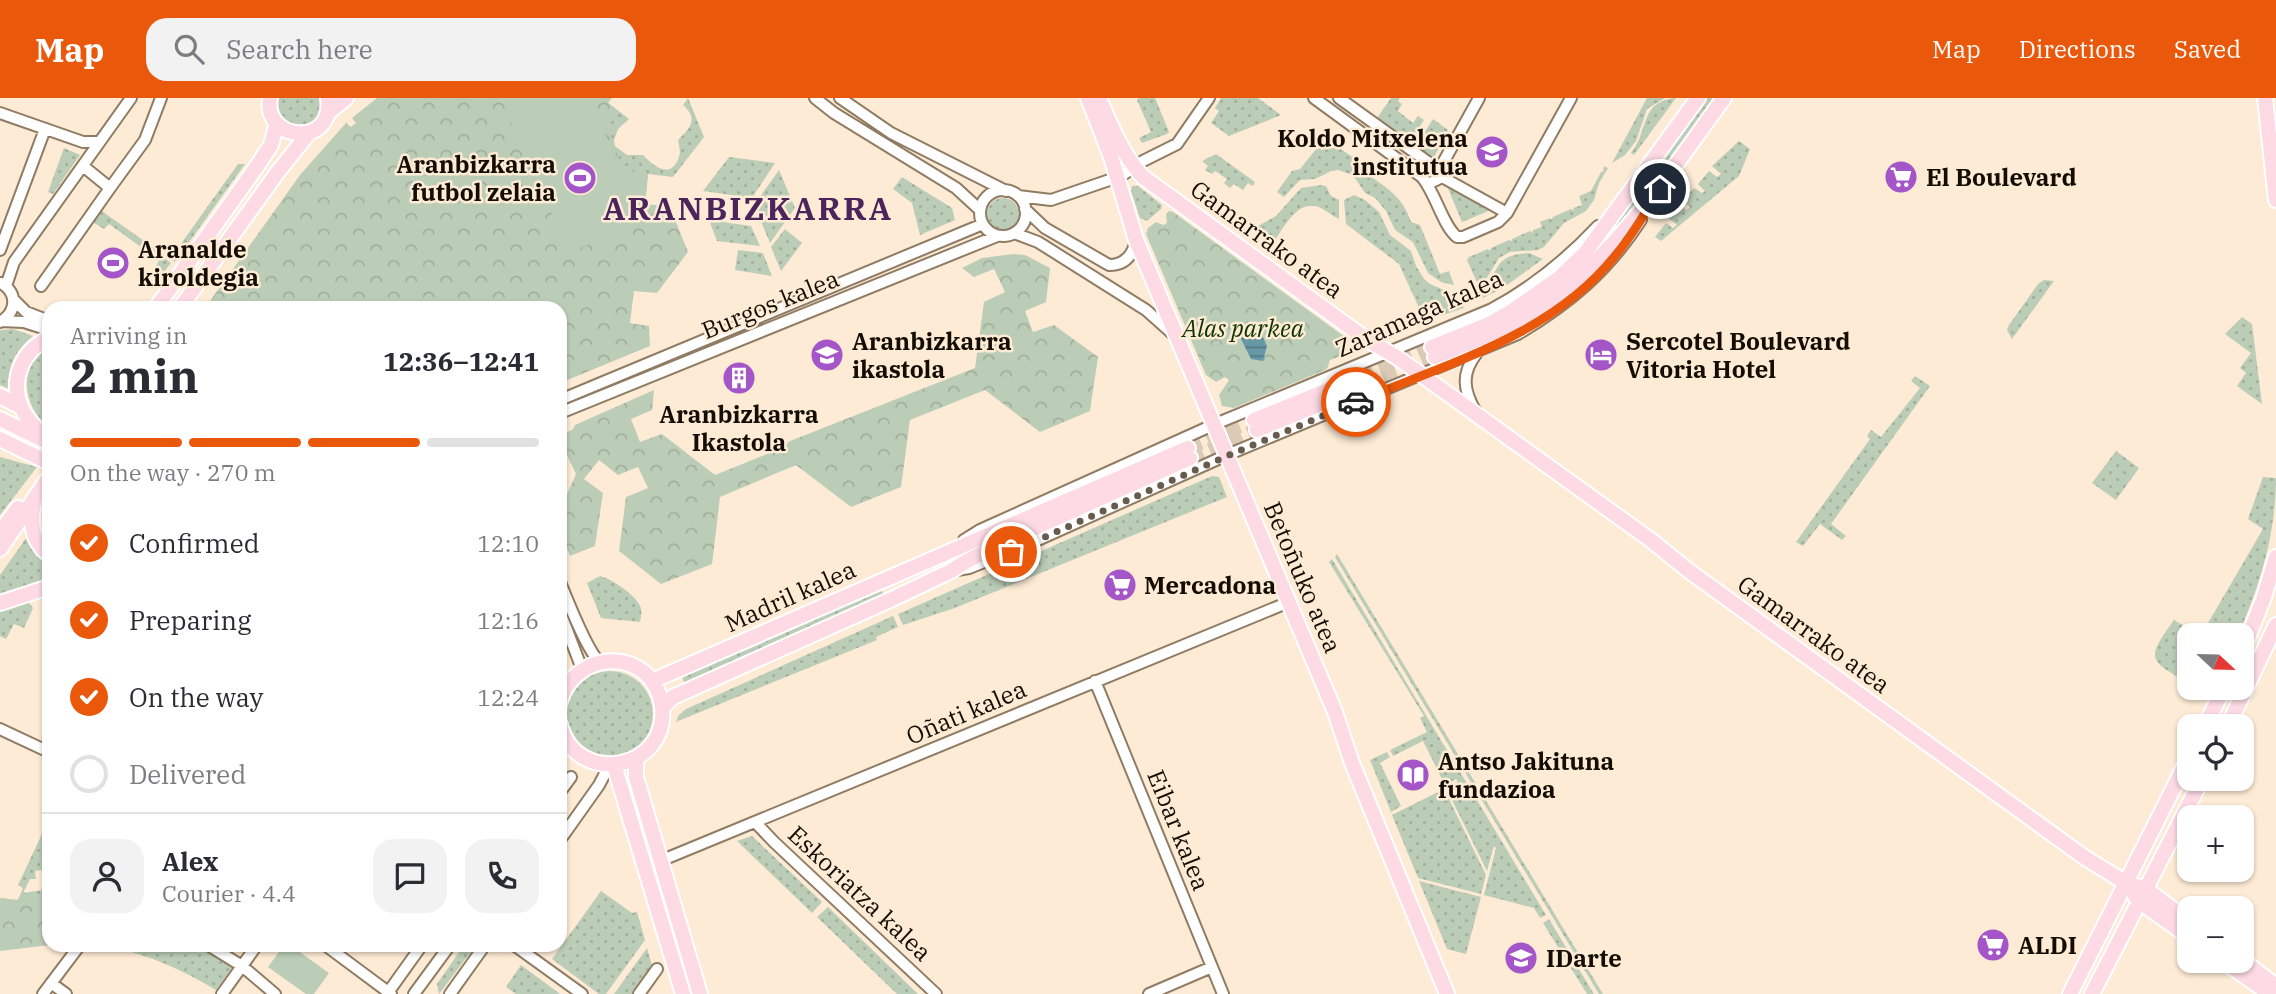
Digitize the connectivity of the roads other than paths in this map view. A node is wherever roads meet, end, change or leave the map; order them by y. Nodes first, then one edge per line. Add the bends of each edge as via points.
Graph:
1 (131, 98) edge
2 (161, 98) edge
3 (328, 98) edge
4 (346, 98) edge
5 (815, 98) edge
6 (840, 98) edge
7 (1088, 98) edge
8 (1099, 98) edge
9 (1209, 98) edge
10 (1314, 98) edge
11 (1339, 98) edge
12 (1479, 98) edge
13 (1571, 98) edge
14 (1698, 98) edge
15 (1724, 98) edge
16 (2264, 98) edge
17 (267, 99) edge
18 (0, 113) edge
19 (328, 113) junction
20 (277, 123) junction
21 (45, 129) junction
22 (309, 133) junction
23 (83, 142) junction
24 (99, 142) junction
25 (1683, 153) junction
26 (84, 164) junction
27 (1134, 167) junction
28 (1439, 174) junction
29 (1116, 177) junction
30 (1428, 184) junction
31 (110, 188) junction
32 (1006, 191) junction
33 (1017, 196) junction
34 (2276, 200) edge
35 (1619, 204) junction
36 (1025, 209) junction
37 (980, 210) junction
38 (1507, 213) junction
39 (983, 224) junction
40 (1014, 233) junction
41 (997, 236) junction
42 (1136, 240) junction
43 (0, 250) edge
44 (3, 284) edge
45 (41, 286) dead end
46 (13, 299) junction
47 (161, 301) edge
48 (185, 301) edge
49 (42, 318) edge
50 (1, 321) edge
51 (42, 328) edge
52 (1178, 339) junction
53 (42, 342) edge
54 (1477, 352) junction
55 (1389, 353) junction
56 (1420, 375) junction
57 (1362, 382) tunnel mouth
58 (0, 396) edge
59 (567, 397) edge
60 (21, 407) junction
61 (567, 409) edge
62 (1479, 417) junction
63 (0, 419) edge
64 (1213, 425) junction
65 (1255, 425) tunnel mouth
66 (42, 433) edge
67 (0, 439) edge
68 (42, 439) edge
69 (0, 448) edge
70 (1227, 456) junction
71 (42, 465) edge
72 (42, 465) edge
73 (42, 472) edge
74 (42, 478) edge
75 (35, 496) junction
76 (3, 524) edge
77 (42, 546) edge
78 (0, 549) edge
79 (947, 552) junction
80 (2276, 557) edge
81 (951, 571) junction
82 (42, 589) edge
83 (567, 598) edge
84 (1289, 602) junction
85 (0, 603) edge
86 (2254, 623) edge
87 (2276, 625) edge
88 (567, 630) edge
89 (600, 662) junction
90 (582, 669) junction
91 (567, 678) edge
92 (652, 681) junction
93 (1095, 681) junction
94 (662, 708) junction
95 (2234, 714) edge
96 (0, 729) edge
97 (567, 747) edge
98 (42, 749) edge
99 (636, 758) junction
100 (612, 765) junction
101 (570, 777) dead end
102 (2177, 781) edge
103 (567, 782) edge
104 (2196, 791) edge
105 (755, 821) junction
106 (567, 830) edge
107 (660, 861) junction
108 (2126, 883) junction
109 (2143, 895) junction
110 (2177, 914) edge
111 (2177, 926) edge
112 (75, 952) edge
113 (219, 952) edge
114 (252, 952) edge
115 (334, 952) edge
116 (417, 952) edge
117 (445, 952) edge
118 (480, 952) edge
119 (524, 952) edge
120 (242, 966) junction
121 (1212, 967) junction
122 (657, 969) dead end
123 (2254, 969) edge
124 (2240, 973) edge
125 (51, 983) junction
126 (2276, 986) edge
127 (389, 993) edge
128 (43, 994) edge
129 (66, 994) edge
130 (222, 994) edge
131 (275, 994) edge
132 (414, 994) edge
133 (450, 994) edge
134 (582, 994) edge
135 (639, 994) edge
136 (683, 994) edge
137 (700, 994) edge
138 (936, 994) edge
139 (1149, 994) edge
140 (1223, 994) edge
141 (1447, 994) edge
142 (2070, 994) edge
143 (2092, 994) edge
144 (2270, 994) edge

1 - 24 street
2 - 31 street via 145,140
3 - 19 main road
4 - 19 main road
5 - 37 street via 956,188
6 - 32 street via 891,133
7 - 29 main road, Betoñuko atea
8 - 27 main road, Gamarrako atea
9 - 27 street via 1177,144
10 - 30 street
11 - 28 street
12 - 28 street
13 - 38 street
14 - 35 main road, Zaramaga kalea
15 - 25 main road, Zaramaga kalea
16 - 34 main road
17 - 20 main road
18 - 21 street
19 - 22 main road
20 - 22 main road via 295,134
20 - 47 main road via 271,145 256,169
21 - 23 street
21 - 43 street
22 - 48 main road
23 - 24 street
23 - 26 street
24 - 26 street
25 - 35 main road, Zaramaga kalea via 1615,242 1565,289 1505,327 1434,352 1550,285 1585,254
25 - 54 street, Zaramaga kalea via 1623,246 1599,274 1518,334
26 - 31 street
26 - 44 street
27 - 29 street
27 - 55 main road, Gamarrako atea
28 - 30 street
28 - 38 street
29 - 33 street via 1051,200
29 - 42 main road, Betoñuko atea
30 - 38 street via 1457,237 1498,222
31 - 45 street
32 - 33 street
32 - 37 street via 992,193
33 - 36 street
35 - 55 street, Zaramaga kalea via 1585,240 1517,295
36 - 40 street via 1024,223
36 - 42 street via 1045,228 1109,265 1123,263
37 - 39 street
39 - 41 street
39 - 59 street, Burgos kalea
40 - 41 street
40 - 52 street via 1038,242 1146,310
41 - 61 street, Burgos kalea
42 - 52 main road, Betoñuko atea
44 - 46 street
46 - 49 street via 26,312
46 - 50 street via 11,312
50 - 51 street
52 - 64 main road, Betoñuko atea
53 - 60 main road via 20,365
54 - 56 street, Zaramaga kalea
54 - 62 street via 1465,380 1467,396
55 - 56 main road, Gamarrako atea
55 - 64 street, Zaramaga kalea
56 - 62 main road, Gamarrako atea
56 - 70 street, Zaramaga kalea
57 - 65 main road, Zaramaga kalea
58 - 60 main road
60 - 66 main road
62 - 108 main road, Gamarrako atea via 2020,812
63 - 68 main road
64 - 70 main road, Betoñuko atea
64 - 79 street, Madril kalea via 979,530
67 - 71 main road
69 - 72 main road
70 - 81 street, Madril kalea via 1031,543
70 - 84 main road, Betoñuko atea
73 - 76 main road
74 - 75 main road
75 - 77 main road via 34,536
75 - 78 main road
79 - 81 main road, Madril kalea via 1189,453
79 - 92 main road, Madril kalea
80 - 86 main road
81 - 94 main road, Madril kalea via 673,697
82 - 85 main road
83 - 89 street via 586,643
84 - 93 street, Oñati kalea
84 - 141 main road, Betoñuko atea
87 - 95 main road
88 - 90 street
89 - 90 main road
89 - 92 main road via 629,664
90 - 91 main road
92 - 94 main road
93 - 105 street, Oñati kalea
93 - 121 street, Eibar kalea
94 - 99 main road via 659,733
96 - 98 street
97 - 100 main road via 584,758
99 - 100 main road
99 - 107 main road via 636,778
100 - 106 street
100 - 136 main road
101 - 103 street
102 - 108 main road
104 - 109 main road
105 - 107 street, Oñati kalea
105 - 138 street, Eskoriatza kalea
107 - 137 main road
108 - 109 main road, Gamarrako atea
108 - 142 main road
109 - 110 main road, Gamarrako atea
109 - 111 main road, Gamarrako atea
109 - 143 main road
112 - 125 street
113 - 120 street
114 - 120 street
115 - 127 street
116 - 127 street
117 - 132 street
118 - 133 street
119 - 134 street
120 - 130 street
120 - 131 street
121 - 139 street
121 - 140 street, Eibar kalea
122 - 135 street
123 - 126 main road
124 - 144 main road
125 - 128 street
125 - 129 street

